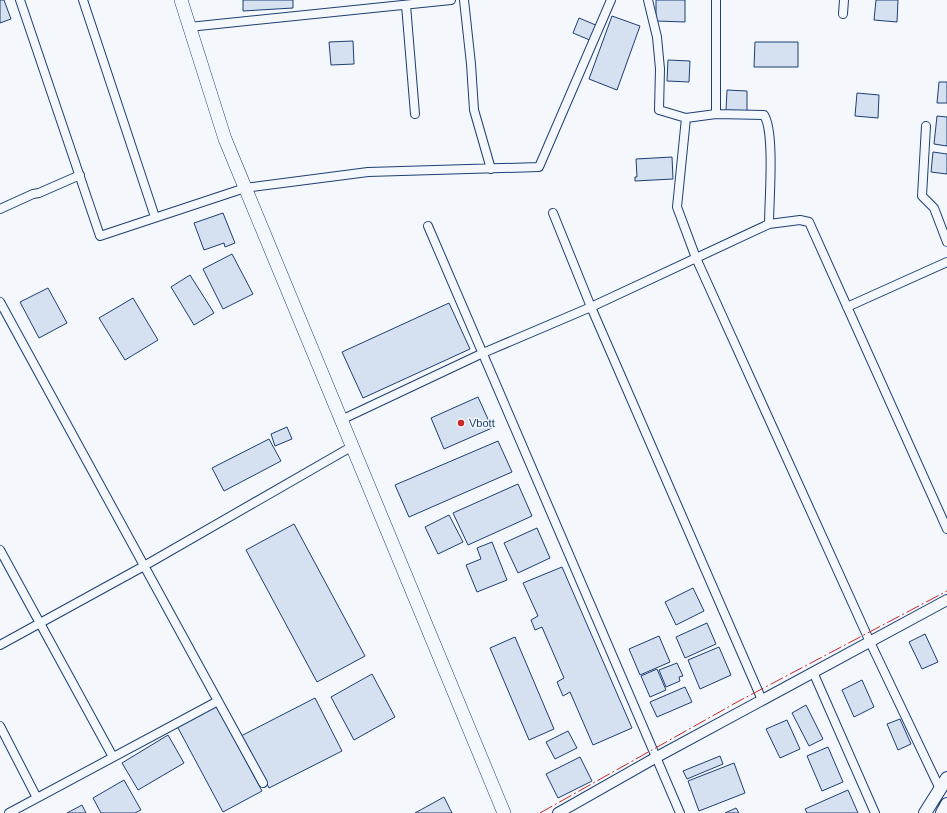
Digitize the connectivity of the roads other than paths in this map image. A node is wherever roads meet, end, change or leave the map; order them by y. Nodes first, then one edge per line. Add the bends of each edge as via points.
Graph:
1 (20, 0) edge
2 (83, 0) edge
3 (181, 0) edge
4 (452, 0) edge
5 (464, 0) edge
6 (611, 0) edge
7 (648, 0) edge
8 (716, 0) edge
9 (844, 0) edge
10 (406, 5) junction
11 (843, 14) dead end
12 (189, 27) junction
13 (415, 114) dead end
14 (716, 114) junction
15 (686, 118) junction
16 (926, 126) dead end
17 (491, 169) junction
18 (80, 175) junction
19 (245, 188) junction
20 (0, 209) edge
21 (553, 212) dead end
22 (155, 218) junction
23 (769, 224) junction
24 (428, 226) dead end
25 (947, 242) edge
26 (696, 258) junction
27 (947, 262) edge
28 (0, 302) edge
29 (591, 307) junction
30 (847, 307) junction
31 (483, 353) junction
32 (341, 420) junction
33 (351, 447) junction
34 (947, 529) edge
35 (0, 550) edge
36 (144, 566) junction
37 (947, 600) edge
38 (39, 623) junction
39 (870, 642) junction
40 (0, 645) edge
41 (814, 672) junction
42 (762, 700) junction
43 (218, 701) junction
44 (0, 726) edge
45 (113, 757) junction
46 (656, 758) junction
47 (947, 778) edge
48 (263, 783) dead end
49 (940, 789) junction
50 (38, 798) junction
51 (947, 804) edge
52 (9, 813) edge
53 (504, 813) edge
54 (558, 813) edge
55 (680, 813) edge
56 (875, 813) edge
57 (925, 813) edge
58 (942, 813) edge

1 - 18 street
2 - 22 street
3 - 12 highway
4 - 10 street
5 - 17 street via 474,110
6 - 17 street via 539,167
7 - 15 street via 657,37 660,69 659,110
8 - 14 street
9 - 11 street
10 - 12 street
10 - 13 street
12 - 19 highway via 225,140
14 - 15 street
14 - 23 street via 764,115 768,120
15 - 26 street via 677,207
16 - 25 street via 922,196 934,208
17 - 19 street via 368,172
18 - 20 street
18 - 22 street via 100,236
19 - 22 street
19 - 32 highway
21 - 29 street
23 - 26 street
23 - 30 street via 800,220 809,222
24 - 31 street
26 - 29 street
26 - 39 street
27 - 30 street
28 - 36 street
29 - 31 street
29 - 42 street
30 - 34 street
31 - 32 street
31 - 46 street
32 - 33 highway
33 - 36 street
33 - 53 highway
35 - 38 street
36 - 38 street
36 - 43 street
37 - 39 street
38 - 40 street
38 - 45 street
39 - 41 street
39 - 49 street
41 - 42 street
41 - 56 street
42 - 46 street
43 - 45 street
43 - 48 street
44 - 50 street
45 - 50 street
46 - 54 street
46 - 55 street
47 - 49 main road
49 - 57 main road
50 - 52 street
51 - 58 main road

